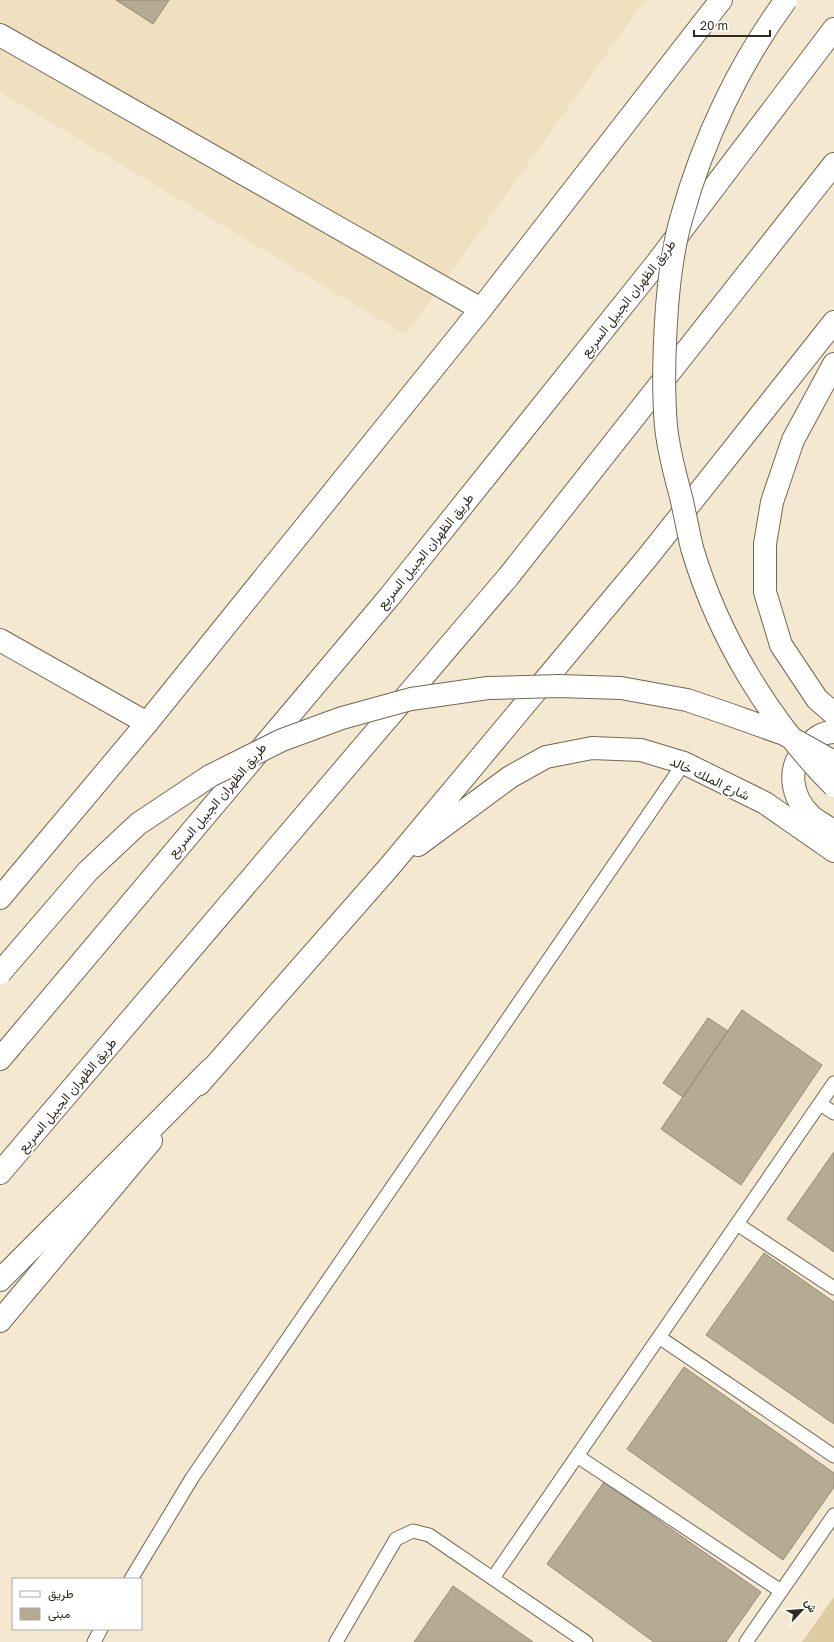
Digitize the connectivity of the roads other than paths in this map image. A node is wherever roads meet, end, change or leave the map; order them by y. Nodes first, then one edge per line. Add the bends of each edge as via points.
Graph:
1 (721, 0) edge
2 (786, 0) edge
3 (834, 29) edge
4 (0, 35) edge
5 (834, 164) edge
6 (481, 309) junction
7 (834, 322) edge
8 (834, 364) edge
9 (0, 640) edge
10 (834, 714) edge
11 (147, 723) junction
12 (834, 732) edge
13 (834, 762) edge
14 (684, 763) junction
15 (834, 786) edge
16 (834, 832) edge
17 (834, 851) edge
18 (390, 866) junction
19 (0, 898) edge
20 (0, 972) edge
21 (0, 1059) edge
22 (211, 1069) junction
23 (834, 1083) edge
24 (820, 1104) junction
25 (834, 1113) edge
26 (0, 1173) edge
27 (737, 1224) junction
28 (0, 1280) edge
29 (834, 1288) edge
30 (0, 1321) edge
31 (659, 1337) junction
32 (577, 1456) junction
33 (834, 1456) edge
34 (834, 1515) edge
35 (132, 1578) edge
36 (493, 1578) junction
37 (781, 1591) junction
38 (100, 1630) edge
39 (94, 1642) edge
40 (336, 1642) edge
41 (586, 1642) edge
42 (746, 1642) edge

1 - 6 main road
2 - 15 main road, bridge via 741,71 714,126 698,163 681,218 668,290 665,346 666,426 693,548 716,612 746,671 771,709 811,763
3 - 21 main road, طريق الظهران الجبيل السريع via 656,264 390,596
4 - 6 main road
5 - 26 main road, طريق الظهران الجبيل السريع via 508,578
6 - 11 main road
7 - 18 main road via 648,558
8 - 10 main road via 793,440 772,502 765,544 765,592 781,645 816,699
9 - 11 main road
11 - 19 main road
12 - 16 main road via 817,736 801,753 793,767 797,798 811,815
13 - 20 main road, bridge via 784,734 728,714 687,700 621,688 488,688 411,699 342,718 282,740 210,776 144,819 88,871
14 - 17 main road, شارع الملك خالد via 765,804
14 - 18 main road, شارع الملك خالد via 641,750 592,748 546,757 510,777
14 - 35 lane via 192,1478
18 - 22 main road
22 - 28 main road
22 - 30 main road
23 - 24 lane
24 - 25 lane
24 - 27 lane
27 - 29 lane
27 - 31 lane
31 - 32 lane
31 - 33 lane
32 - 36 lane
32 - 37 lane
34 - 37 lane
36 - 40 lane via 429,1535 413,1531 396,1539
36 - 41 lane
37 - 42 lane
38 - 39 lane

